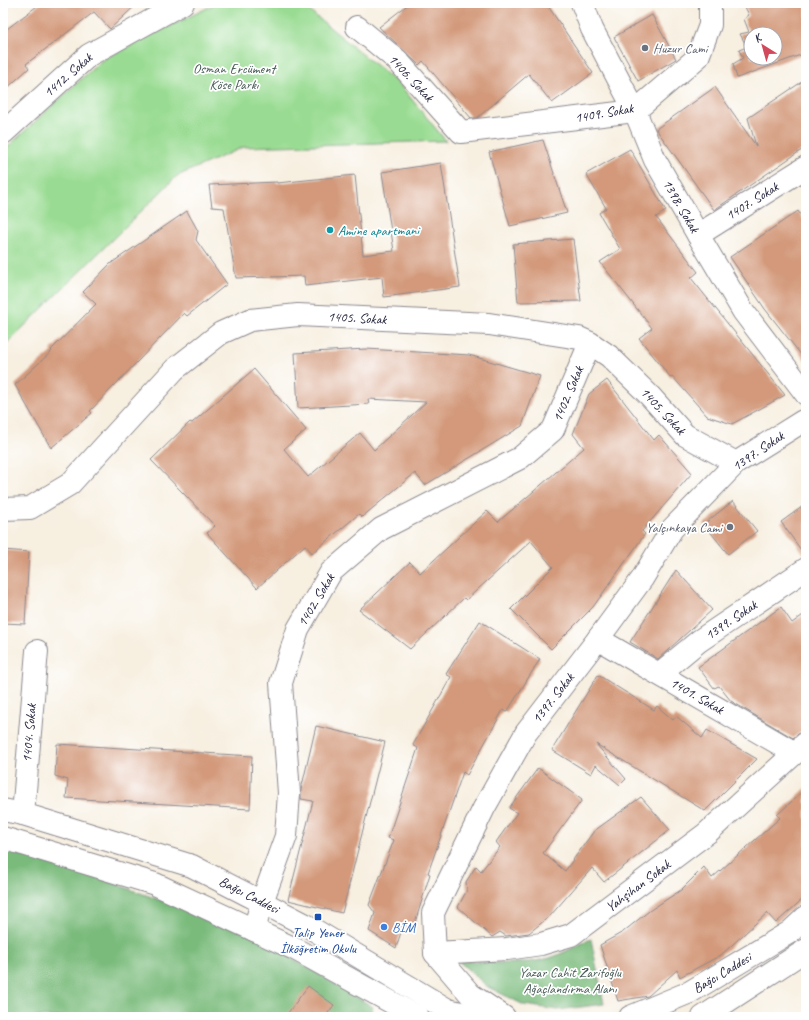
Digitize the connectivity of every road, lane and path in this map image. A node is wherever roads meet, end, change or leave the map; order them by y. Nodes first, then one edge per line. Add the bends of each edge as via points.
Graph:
1 (183, 3) edge
2 (582, 3) edge
3 (710, 3) edge
4 (357, 27) dead end
5 (635, 110) junction
6 (460, 132) joint
7 (3, 133) edge
8 (806, 166) edge
9 (698, 235) junction
10 (590, 343) junction
11 (806, 394) edge
12 (806, 421) edge
13 (736, 463) junction
14 (3, 508) edge
15 (806, 568) edge
16 (598, 639) junction
17 (37, 652) dead end
18 (658, 674) junction
19 (800, 748) edge
20 (13, 812) edge
21 (3, 838) edge
22 (262, 902) junction
23 (806, 917) edge
24 (254, 930) junction
25 (806, 950) edge
26 (435, 953) junction
27 (418, 1017) edge
28 (478, 1017) edge
29 (504, 1017) edge
30 (630, 1017) edge
31 (703, 1017) edge

1 - 7 street, 1412. Sokak via 89,55
2 - 5 street, 1398. Sokak via 592,29
3 - 5 street, 1409. Sokak via 710,25 698,57
4 - 6 street, 1406. Sokak via 397,60
5 - 6 street, 1409. Sokak
5 - 9 street, 1398. Sokak via 655,160
8 - 9 street, 1407. Sokak
9 - 11 street, 1398. Sokak via 743,311
10 - 13 street, 1405. Sokak via 609,356 685,435
10 - 14 street, 1405. Sokak via 579,338 489,324 298,315 250,320 221,333 174,369 70,484 30,508
10 - 22 street, 1402. Sokak via 553,430 520,458 381,529 331,572 298,629 281,682 289,793 286,836
12 - 13 street, 1397. Sokak
13 - 16 street, 1397. Sokak via 672,529 642,579
15 - 18 street, 1399. Sokak via 699,641
16 - 18 street, 1401. Sokak
16 - 26 street, 1397. Sokak via 526,733 484,808 433,913
17 - 20 street, 1404. Sokak
18 - 19 street, 1401. Sokak
19 - 26 street, Yahşihan Sokak via 707,834 571,935 541,944 507,949
20 - 22 street, Bağcı Caddesi via 192,866
21 - 24 street, Bağcı Caddesi via 155,884
22 - 24 street, 1402. Sokak
22 - 28 street, Bağcı Caddesi via 306,925 448,1010
23 - 30 street, Bağcı Caddesi via 790,932 690,992
24 - 27 street, Bağcı Caddesi via 295,949
25 - 31 street, Bağcı Caddesi
26 - 29 street via 470,994

